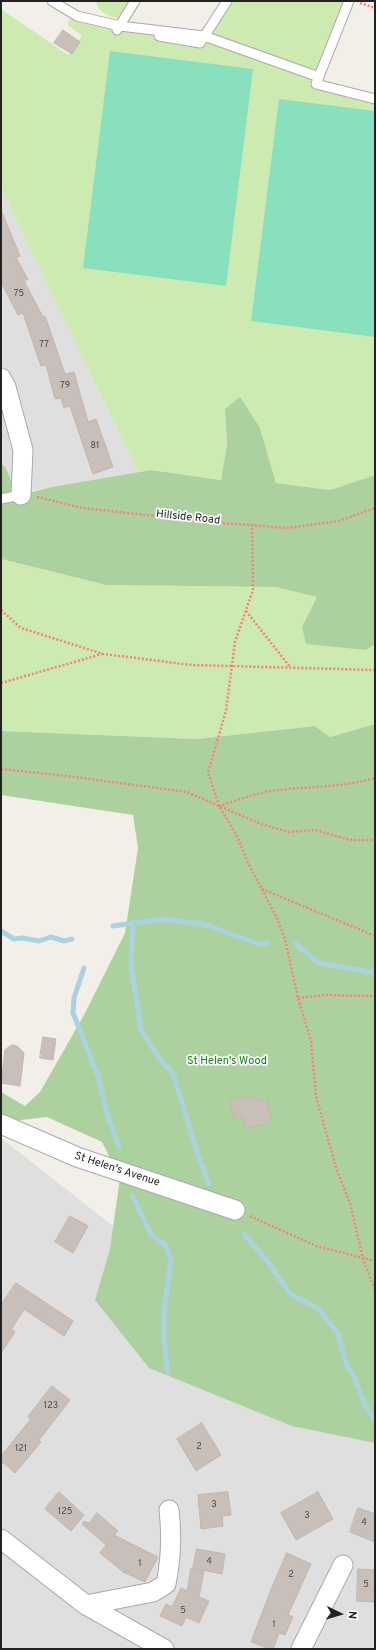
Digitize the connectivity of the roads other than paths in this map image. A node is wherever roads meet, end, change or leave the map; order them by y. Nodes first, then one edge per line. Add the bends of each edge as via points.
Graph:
1 (52, 1) edge
2 (135, 1) edge
3 (227, 1) edge
4 (353, 2) edge
5 (120, 26) junction
6 (204, 36) junction
7 (319, 77) junction
8 (375, 99) edge
9 (1, 378) edge
10 (21, 495) joint
11 (1, 499) edge
12 (1, 1124) edge
13 (235, 1210) road end
14 (169, 1510) dead end
15 (1, 1539) edge
16 (343, 1566) dead end
17 (86, 1605) junction
18 (164, 1649) edge
19 (300, 1649) edge

1 - 5 lane via 77,16
2 - 5 lane
3 - 6 lane
4 - 7 lane
5 - 6 lane via 116,30 200,42
6 - 7 lane
7 - 8 lane via 316,84
9 - 10 street via 6,387 23,450
10 - 11 lane
12 - 13 street, St Helen's Avenue via 77,1157
14 - 17 street via 171,1533 166,1584 153,1592
15 - 17 street
16 - 19 street
17 - 18 street

